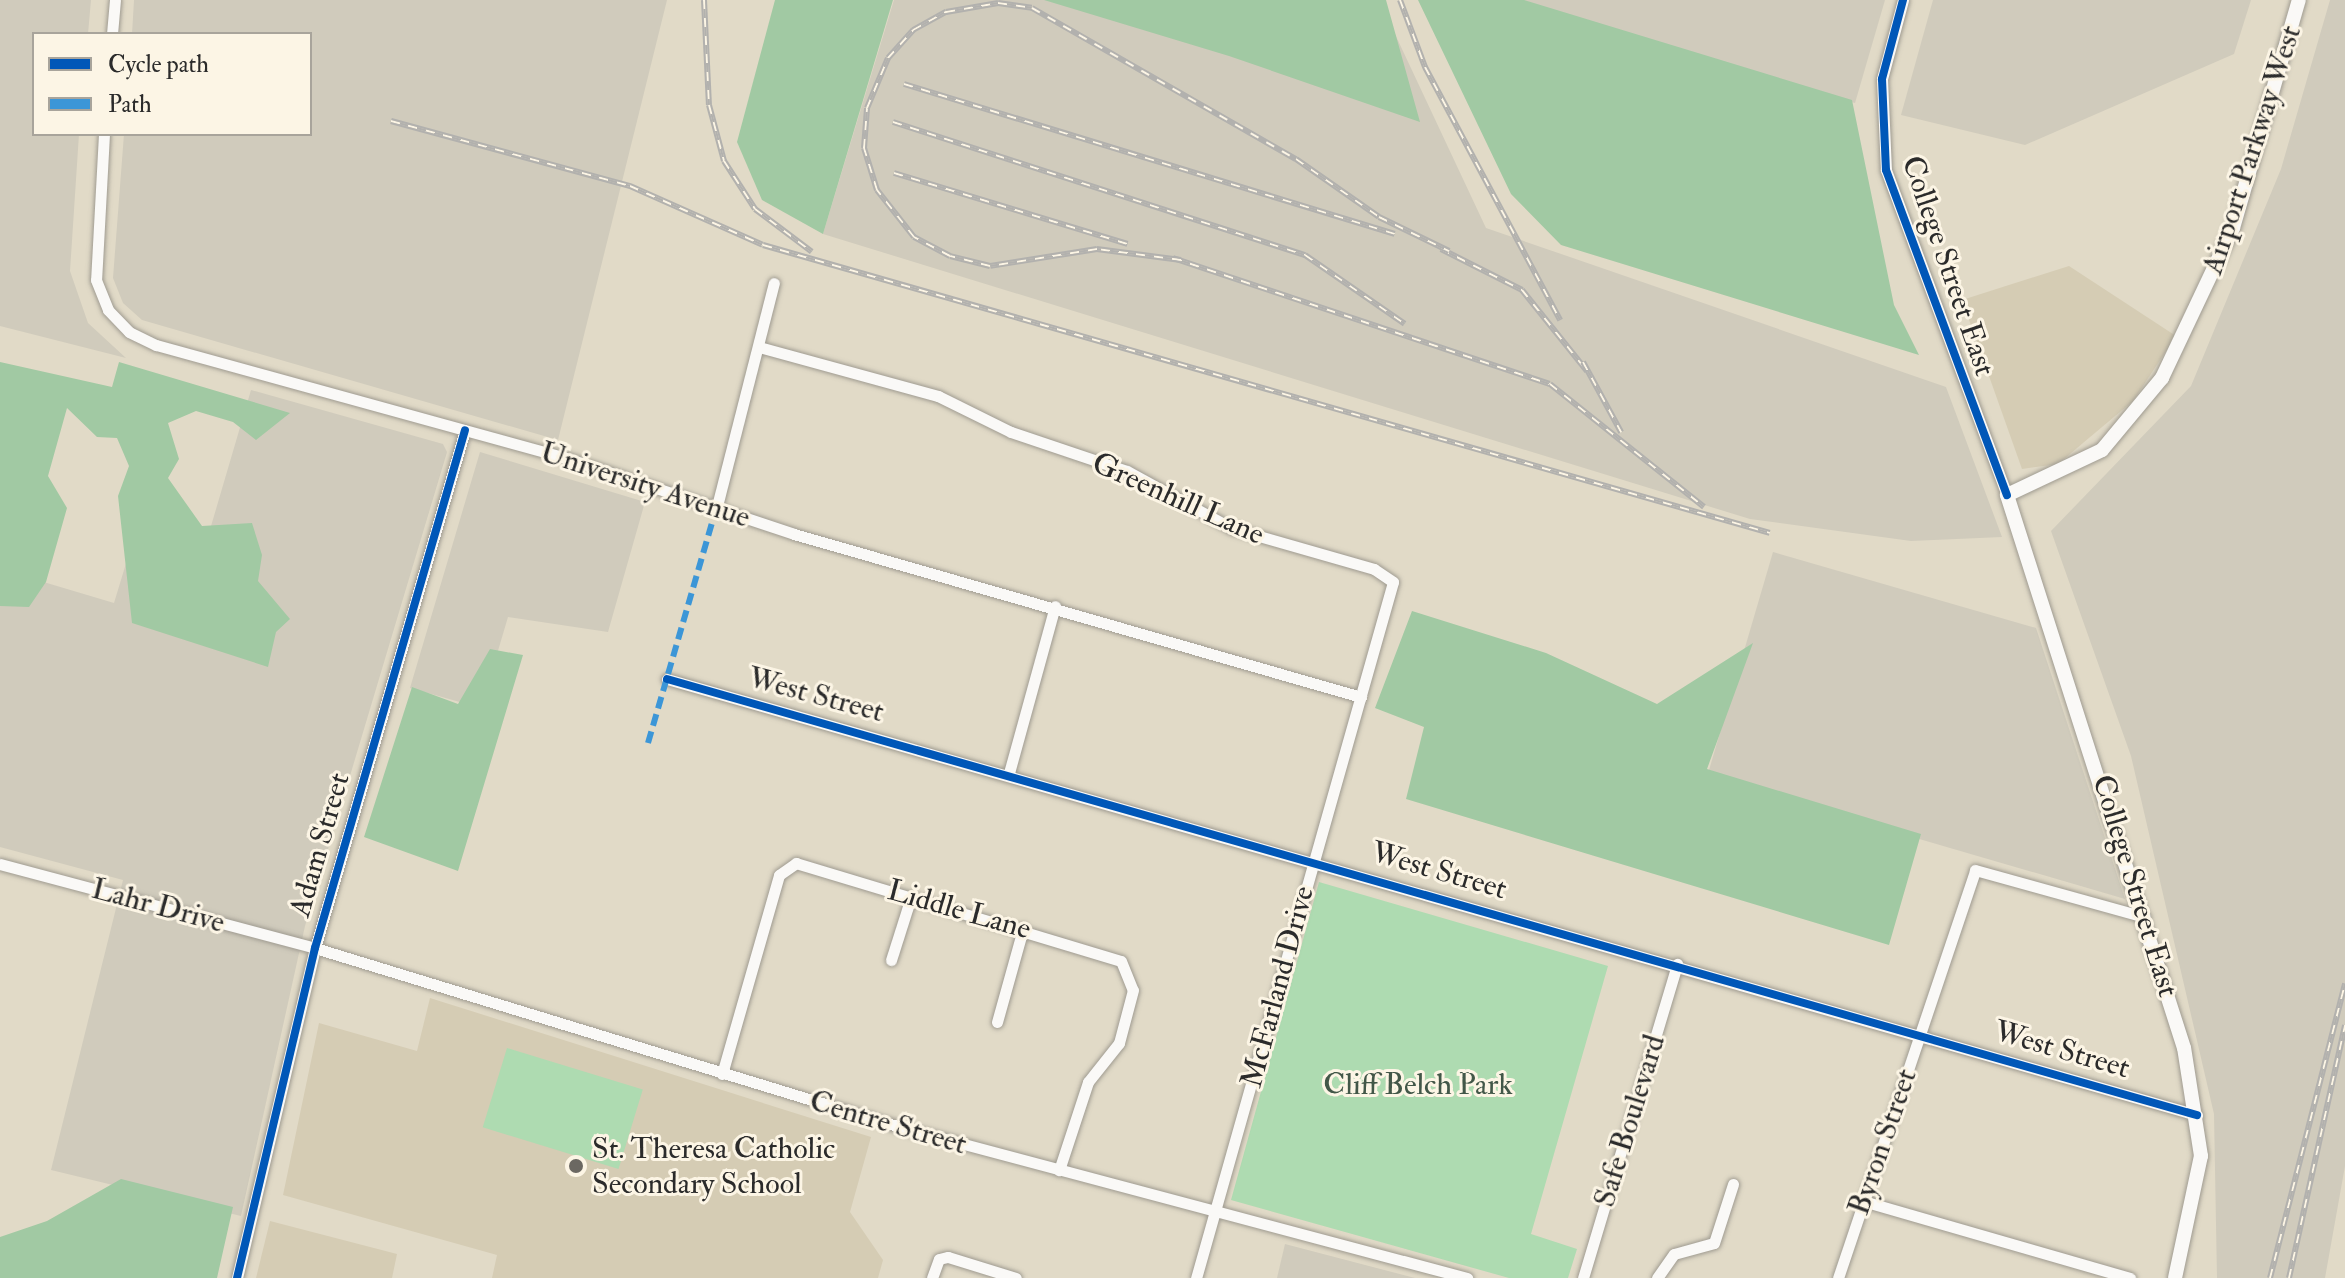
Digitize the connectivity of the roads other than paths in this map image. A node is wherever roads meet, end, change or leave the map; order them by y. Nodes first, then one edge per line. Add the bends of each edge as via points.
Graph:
1 (115, 0) edge
2 (1903, 0) edge
3 (2299, 0) edge
4 (112, 32) edge
5 (104, 136) edge
6 (774, 283) dead end
7 (759, 347) junction
8 (465, 430) junction
9 (2007, 495) junction
10 (717, 506) junction
11 (1055, 606) junction
12 (667, 679) dead end
13 (1361, 697) junction
14 (1009, 773) junction
15 (1313, 860) junction
16 (0, 864) edge
17 (911, 897) junction
18 (2146, 918) junction
19 (1023, 929) junction
20 (315, 948) junction
21 (891, 960) dead end
22 (1677, 964) junction
23 (997, 1022) dead end
24 (1920, 1034) junction
25 (722, 1074) junction
26 (2197, 1115) junction
27 (1059, 1170) junction
28 (1733, 1184) dead end
29 (1863, 1201) junction
30 (1214, 1209) junction
31 (237, 1278) edge
32 (932, 1278) edge
33 (1016, 1278) edge
34 (1196, 1278) edge
35 (1467, 1278) edge
36 (1583, 1278) edge
37 (1657, 1278) edge
38 (1838, 1278) edge
39 (2130, 1278) edge
40 (2175, 1278) edge

1 - 4 street
2 - 9 street, College Street East via 1882,79 1886,170
3 - 9 main road, Airport Parkway West via 2233,228 2162,378 2102,450
5 - 8 street, University Avenue via 96,280 108,310 129,332
6 - 7 street
7 - 10 street
7 - 13 street, Greenhill Lane via 938,396 1011,432 1127,471 1231,528 1386,574 1392,597
8 - 10 street, University Avenue
8 - 20 street, Adam Street
9 - 18 main road, College Street East
10 - 11 street, University Avenue
11 - 13 street, University Avenue
11 - 14 street
12 - 14 street, West Street
13 - 15 street, McFarland Drive
14 - 15 street, West Street
15 - 22 street, West Street
15 - 30 street, McFarland Drive
16 - 20 street, Lahr Drive
17 - 19 street, Liddle Lane
17 - 21 street
17 - 25 street, Liddle Lane via 785,866
18 - 24 street, Byron Street via 1975,870
18 - 26 main road, College Street East
19 - 23 street
19 - 27 street, Liddle Lane via 1110,954 1132,979 1119,1043 1088,1082
20 - 25 street, Centre Street
20 - 31 street, Adam Street
22 - 24 street, West Street
22 - 36 street, Safe Boulevard
24 - 26 street, West Street
24 - 29 street, Byron Street
25 - 27 street, Centre Street
26 - 40 main road, College Street East via 2197,1190
27 - 30 street, Centre Street
28 - 37 street via 1714,1243 1674,1254
29 - 38 street, Byron Street
29 - 39 street
30 - 34 street, McFarland Drive
30 - 35 street, Centre Street
32 - 33 street via 939,1259 948,1257

